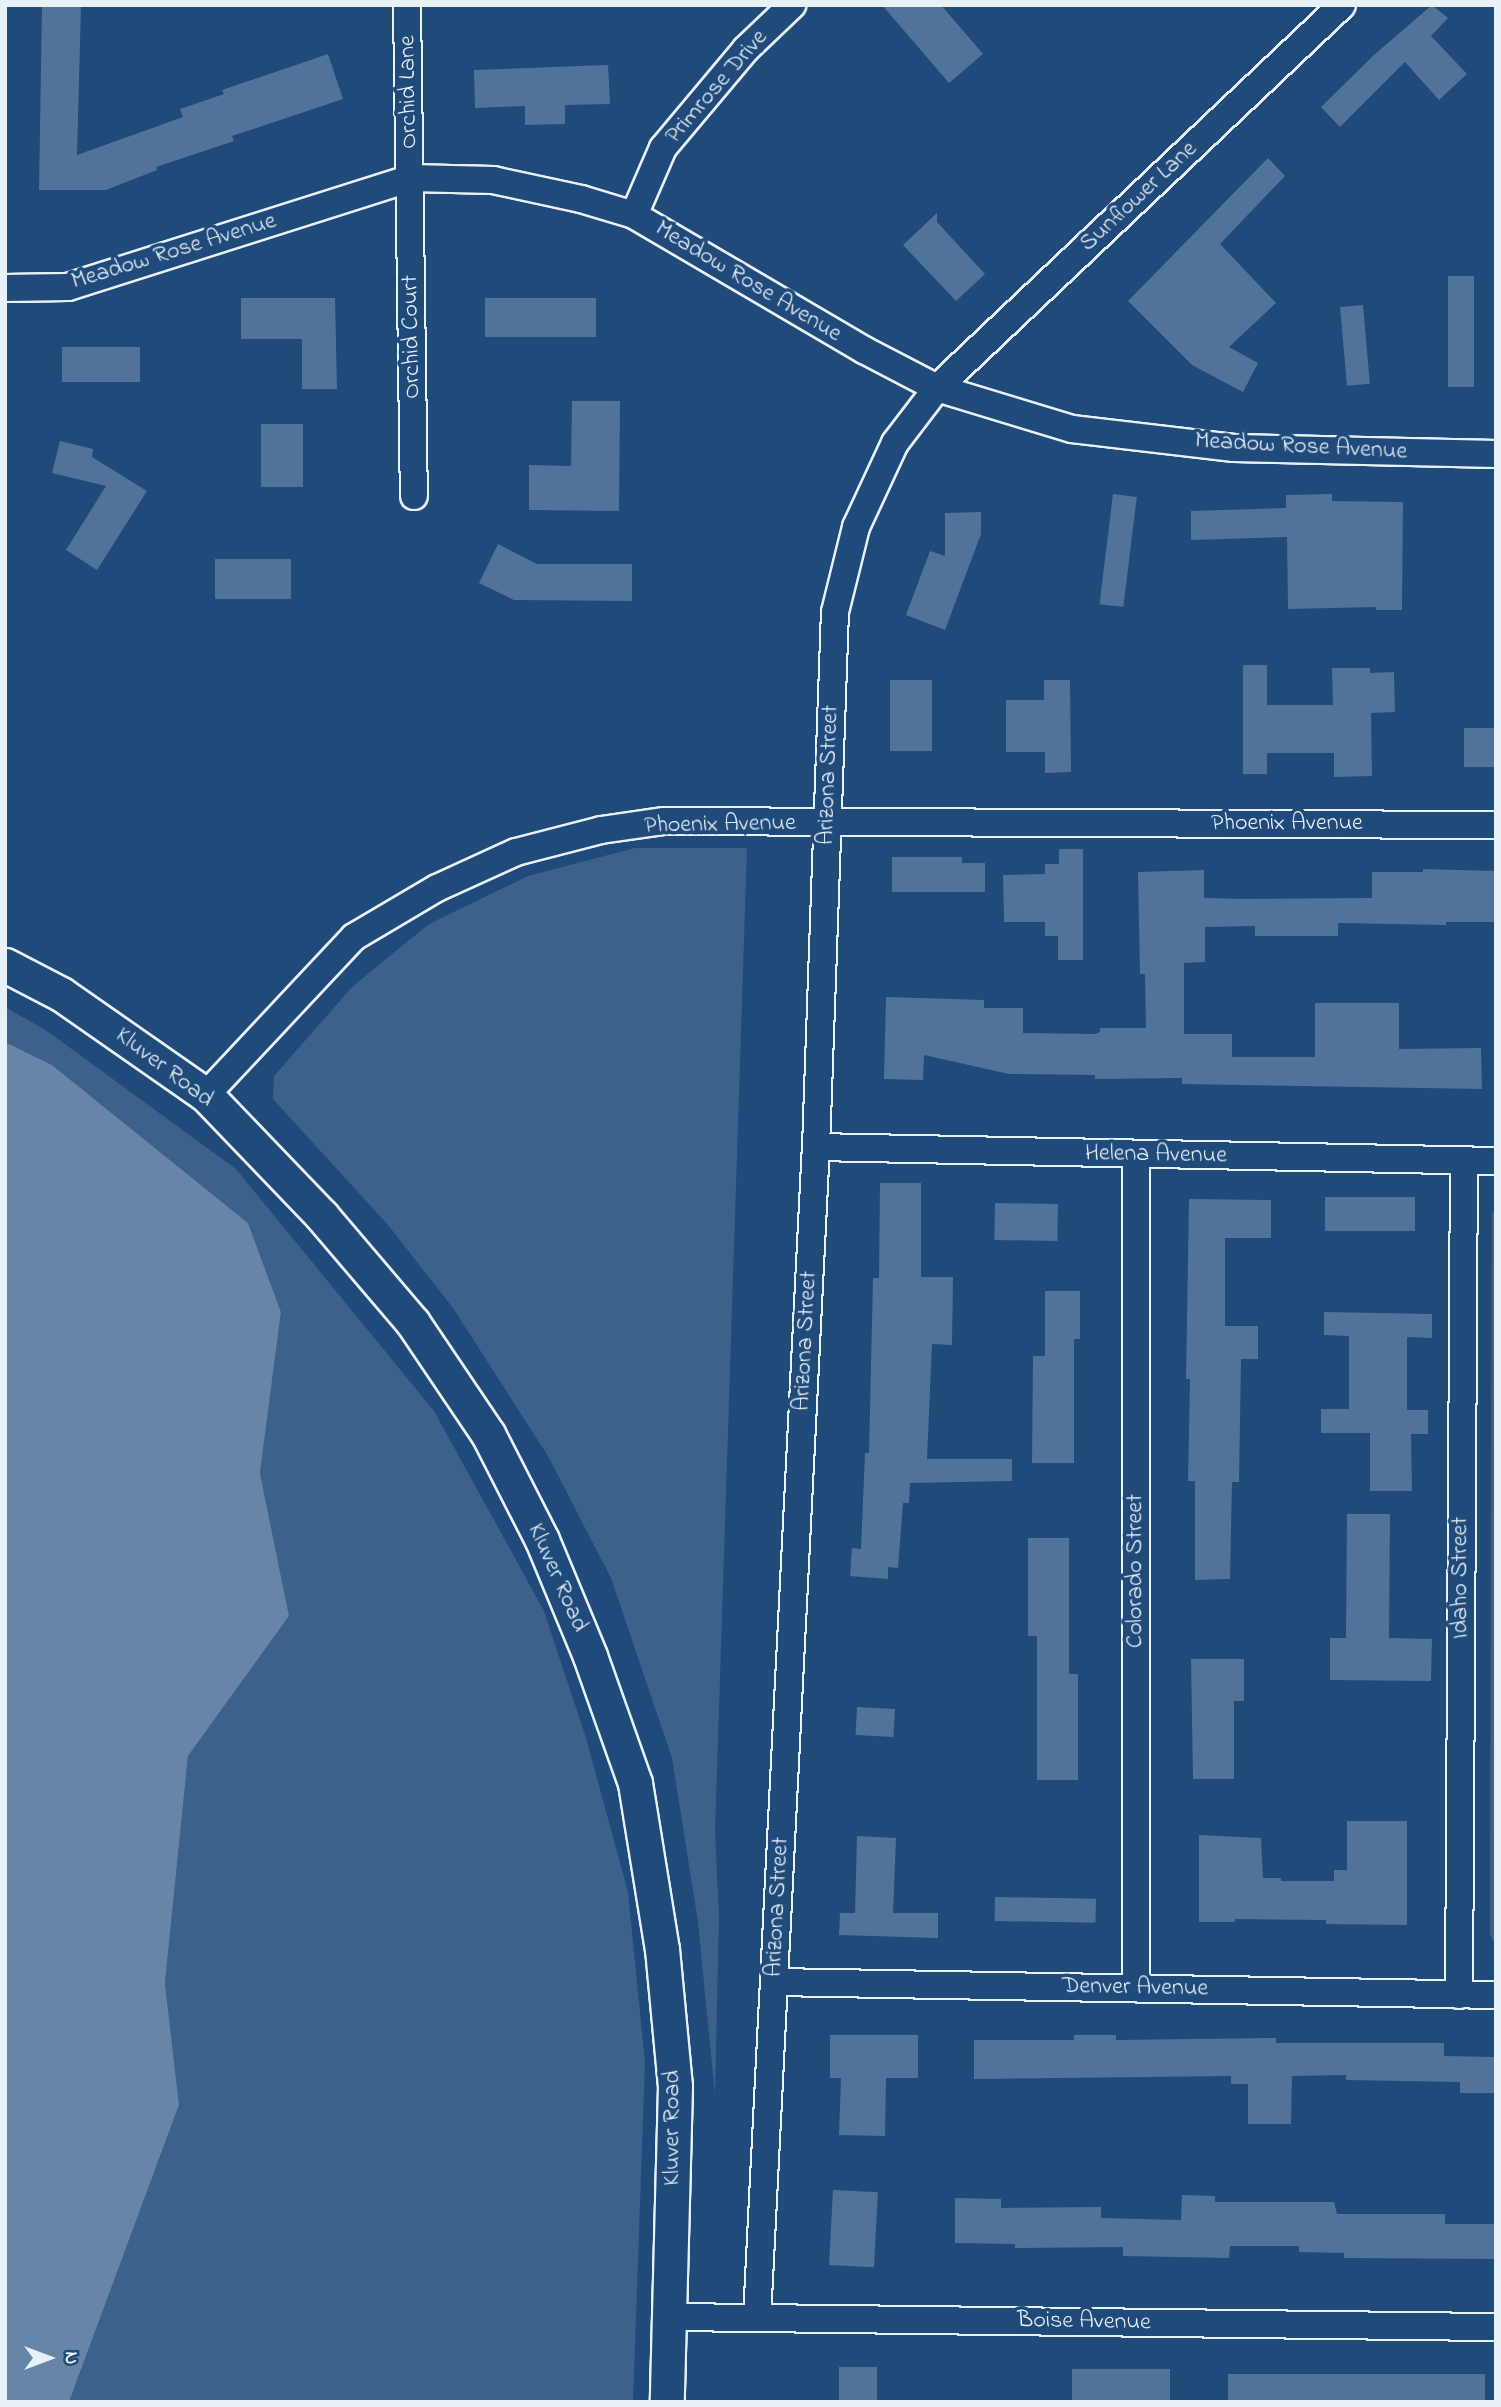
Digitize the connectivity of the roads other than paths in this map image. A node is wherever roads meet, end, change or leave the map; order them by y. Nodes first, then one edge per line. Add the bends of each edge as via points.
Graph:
1 (407, 5) edge
2 (792, 5) edge
3 (1342, 5) edge
4 (411, 178) junction
5 (634, 215) junction
6 (5, 288) edge
7 (937, 388) junction
8 (1496, 454) edge
9 (414, 496) dead end
10 (827, 824) junction
11 (1496, 825) edge
12 (5, 965) edge
13 (206, 1095) junction
14 (816, 1147) junction
15 (1136, 1155) junction
16 (1464, 1161) junction
17 (1496, 1161) edge
18 (775, 1982) junction
19 (1136, 1987) junction
20 (1459, 1995) junction
21 (1496, 1995) edge
22 (672, 2317) junction
23 (757, 2318) junction
24 (1496, 2327) edge
25 (667, 2402) edge

1 - 4 street, Orchid Lane
2 - 5 street, Primrose Drive via 746,49 663,148
3 - 7 street, Sunflower Lane
4 - 5 street, Meadow Rose Avenue via 493,180
4 - 6 street, Meadow Rose Avenue via 68,287
4 - 9 street, Orchid Court
5 - 7 street, Meadow Rose Avenue
7 - 8 street, Meadow Rose Avenue via 1072,429 1234,448
7 - 10 street, Arizona Street via 895,443 853,539 835,611
10 - 11 street, Phoenix Avenue
10 - 13 street, Phoenix Avenue via 664,821 601,830 516,852 437,888 354,937
10 - 14 street, Arizona Street
12 - 13 street, Kluver Road via 61,994
13 - 22 street, Kluver Road via 322,1216 413,1323 488,1434 542,1540 590,1656 635,1783 662,1949 675,2086
14 - 15 street, Helena Avenue
14 - 18 street, Arizona Street
15 - 16 street, Helena Avenue
15 - 19 street, Colorado Street
16 - 17 street, Helena Avenue
16 - 20 street, Idaho Street
18 - 19 street, Denver Avenue
18 - 23 street, Arizona Street
19 - 20 street, Denver Avenue
20 - 21 street, Denver Avenue
22 - 23 street, Boise Avenue
22 - 25 street, Kluver Road
23 - 24 street, Boise Avenue

